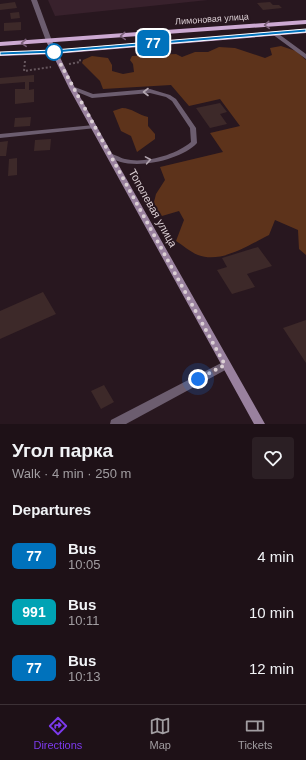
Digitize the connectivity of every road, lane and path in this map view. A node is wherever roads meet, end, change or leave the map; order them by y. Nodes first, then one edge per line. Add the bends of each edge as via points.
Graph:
1 (34, 0) edge
2 (306, 22) edge
3 (306, 31) edge
4 (274, 33) junction
5 (49, 41) junction
6 (0, 44) edge
7 (54, 52) junction
8 (0, 54) edge
9 (306, 57) edge
10 (72, 88) junction
11 (94, 127) junction
12 (0, 136) edge
13 (110, 156) junction
14 (225, 365) junction
15 (115, 424) edge
16 (260, 424) edge

1 - 5 street, Тополевая улица
2 -> 5 highway, Лимоновая улица
3 - 4 highway, Лимоновая улица
4 - 7 highway, Лимоновая улица
4 - 9 street
5 -> 6 highway, Лимоновая улица
5 - 7 main road, Тополевая улица
7 - 8 highway, Лимоновая улица
7 - 10 main road, Тополевая улица
10 - 11 main road, Тополевая улица
13 -> 10 lane via 132,162 188,150 194,144 193,128 174,100 161,93 150,91 92,96
11 - 12 street
11 - 13 main road, Тополевая улица
13 - 14 main road, Тополевая улица
14 - 15 street
14 - 16 main road, Тополевая улица

